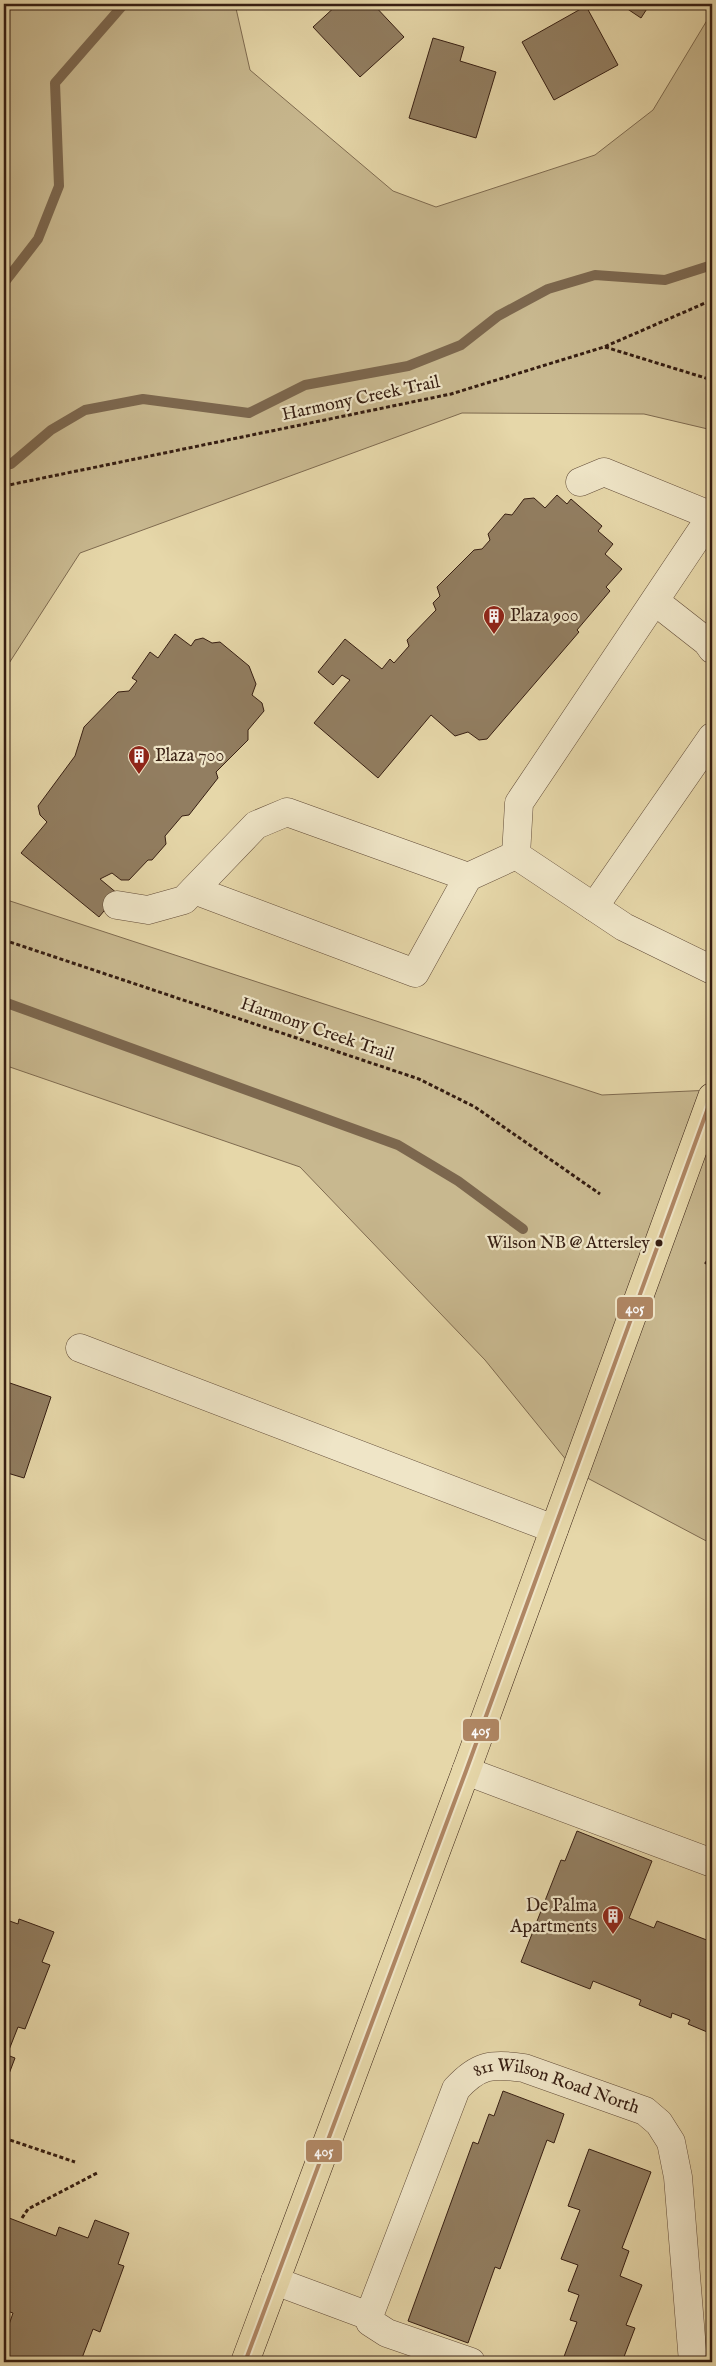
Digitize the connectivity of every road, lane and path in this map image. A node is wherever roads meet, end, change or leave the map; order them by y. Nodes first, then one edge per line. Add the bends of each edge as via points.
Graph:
1 (712, 300) edge
2 (604, 347) junction
3 (712, 380) edge
4 (580, 482) dead end
5 (4, 486) edge
6 (712, 516) edge
7 (656, 602) junction
8 (712, 649) edge
9 (712, 737) edge
10 (516, 854) junction
11 (468, 877) junction
12 (194, 890) junction
13 (116, 905) dead end
14 (594, 907) junction
15 (4, 940) edge
16 (712, 970) edge
17 (712, 1097) edge
18 (600, 1194) dead end
19 (704, 1262) dead end
20 (712, 1267) edge
21 (80, 1348) dead end
22 (554, 1529) junction
23 (466, 1771) junction
24 (712, 1864) edge
25 (4, 2138) edge
26 (75, 2162) dead end
27 (99, 2172) dead end
28 (22, 2218) dead end
29 (275, 2281) junction
30 (369, 2316) junction
31 (245, 2362) edge
32 (471, 2362) edge
33 (693, 2362) edge

1 - 2 path, Harmony Creek Trail
2 - 3 path
2 - 5 path, Harmony Creek Trail via 451,394
4 - 6 lane via 604,472
6 - 7 lane
7 - 8 lane
7 - 10 lane via 519,803
9 - 14 lane
10 - 11 lane
10 - 14 lane
11 - 12 lane via 287,812 256,825
11 - 12 lane via 415,973
12 - 13 lane via 184,900 148,910
14 - 16 lane via 624,927
15 - 18 path, Harmony Creek Trail via 419,1079 475,1108
17 - 22 main road
19 - 20 path
21 - 22 lane
22 - 23 main road
23 - 24 lane
23 - 29 main road
25 - 26 path
27 - 28 path via 28,2209
29 - 30 lane
29 - 31 main road
30 - 32 lane via 370,2322 387,2333
30 - 33 lane, 811 Wilson Road North via 456,2089 470,2074 488,2066 505,2065 524,2068 645,2111 660,2123 671,2142 678,2177

